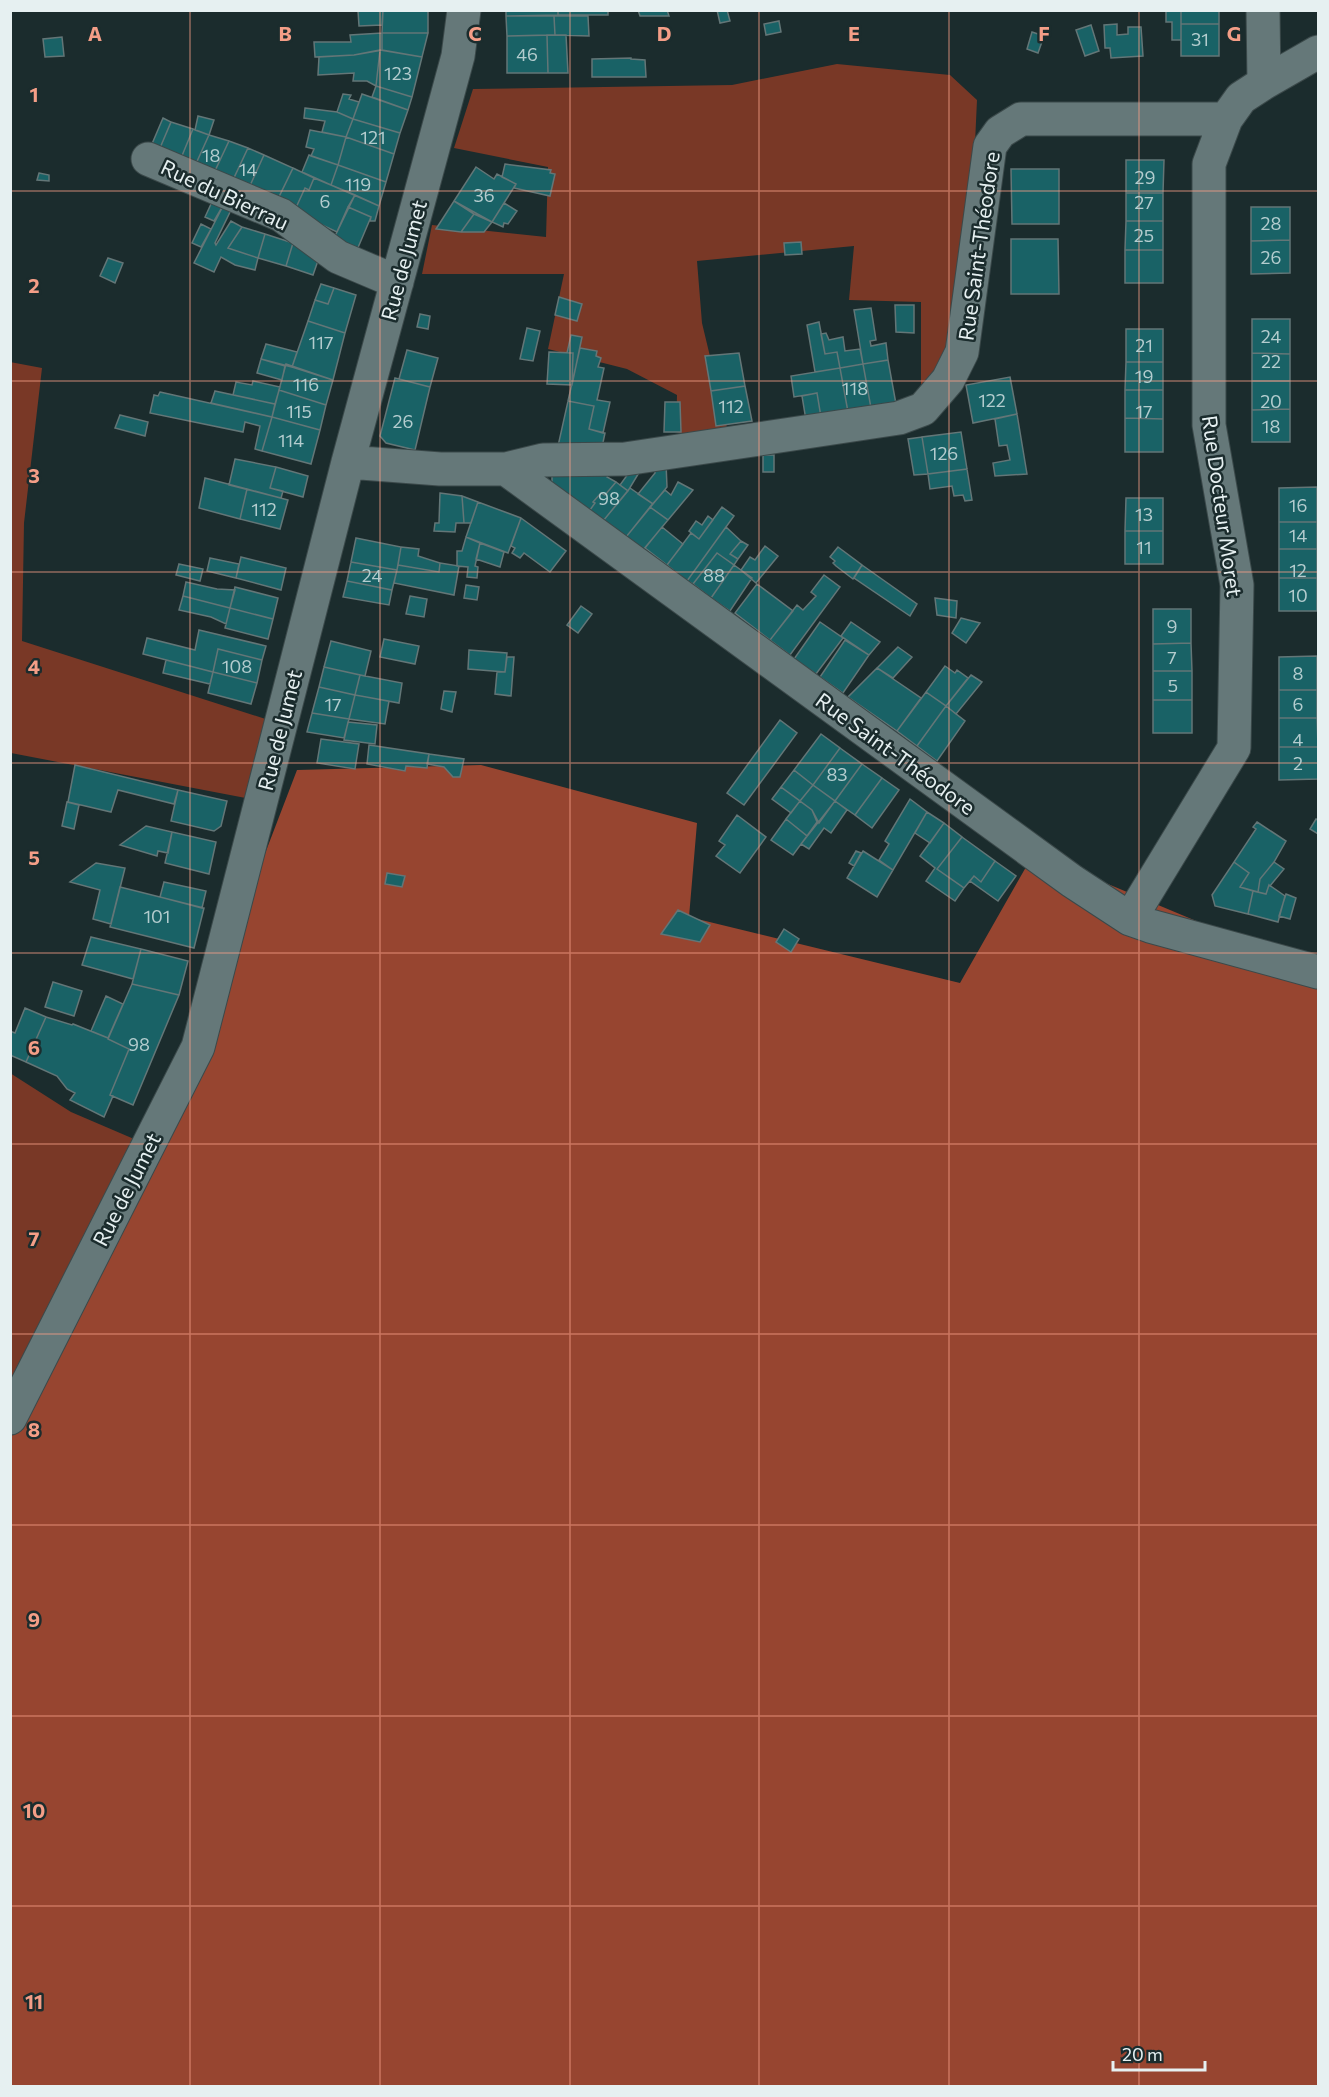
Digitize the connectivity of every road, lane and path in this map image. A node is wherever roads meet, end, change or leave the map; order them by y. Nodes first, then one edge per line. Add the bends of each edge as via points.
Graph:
1 (464, 10) edge
2 (1263, 10) edge
3 (1318, 52) edge
4 (1264, 83) junction
5 (1226, 119) junction
6 (148, 159) dead end
7 (397, 282) junction
8 (348, 462) junction
9 (506, 468) junction
10 (1130, 919) junction
11 (1318, 972) edge
12 (10, 1418) edge

1 - 7 street, Rue de Jumet via 458,56
2 - 4 street
3 - 4 street, Rue Docteur Moret
4 - 5 street, Rue Docteur Moret via 1241,98
5 - 9 street, Rue Saint-Théodore via 1022,119 1000,132 990,146 962,352 948,380 923,409 898,418 625,459 543,460
5 - 10 street, Rue Docteur Moret via 1209,164 1209,425 1237,585 1234,748
6 - 7 street, Rue du Bierrau via 281,215 338,257
7 - 8 street, Rue de Jumet
8 - 9 street, Rue Saint-Théodore via 440,469
8 - 12 street, Rue de Jumet via 198,1047
9 - 10 street, Rue Saint-Théodore via 1043,860
10 - 11 street, Rue Saint-Théodore

